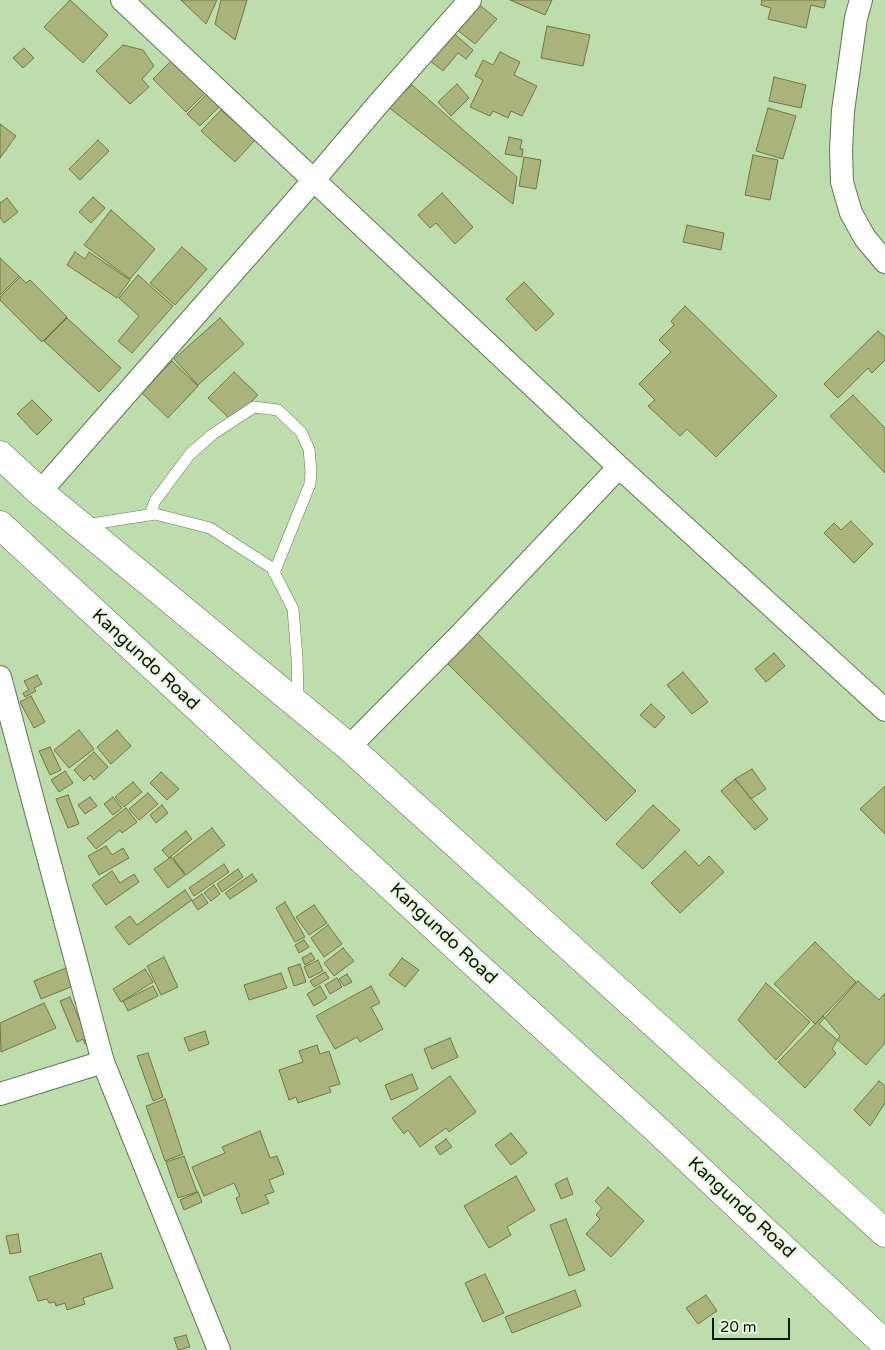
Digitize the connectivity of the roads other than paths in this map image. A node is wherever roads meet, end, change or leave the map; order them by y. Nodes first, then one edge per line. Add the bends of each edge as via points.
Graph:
1 (122, 0) edge
2 (470, 0) edge
3 (861, 0) edge
4 (313, 181) junction
5 (885, 262) edge
6 (0, 455) edge
7 (619, 467) junction
8 (40, 492) junction
9 (150, 515) junction
10 (0, 526) edge
11 (81, 526) junction
12 (274, 574) junction
13 (0, 676) edge
14 (298, 704) junction
15 (885, 710) edge
16 (350, 747) junction
17 (103, 1062) junction
18 (0, 1094) edge
19 (885, 1233) edge
20 (885, 1344) edge
21 (219, 1350) edge

1 - 4 street
2 - 4 street
3 - 5 street via 843,111 842,182 851,213 865,238
4 - 7 street
4 - 8 street
6 - 8 highway
7 - 15 street
7 - 16 street
8 - 11 highway
9 - 11 lane
9 - 12 lane via 210,528 272,568
9 - 12 lane via 156,501 190,454 213,434 254,407 278,410 301,432 310,449 311,471 310,484
10 - 20 highway, Kangundo Road via 654,1126
11 - 14 highway
12 - 14 lane via 293,609
13 - 17 street
14 - 16 highway
16 - 19 highway
17 - 18 street
17 - 21 street

